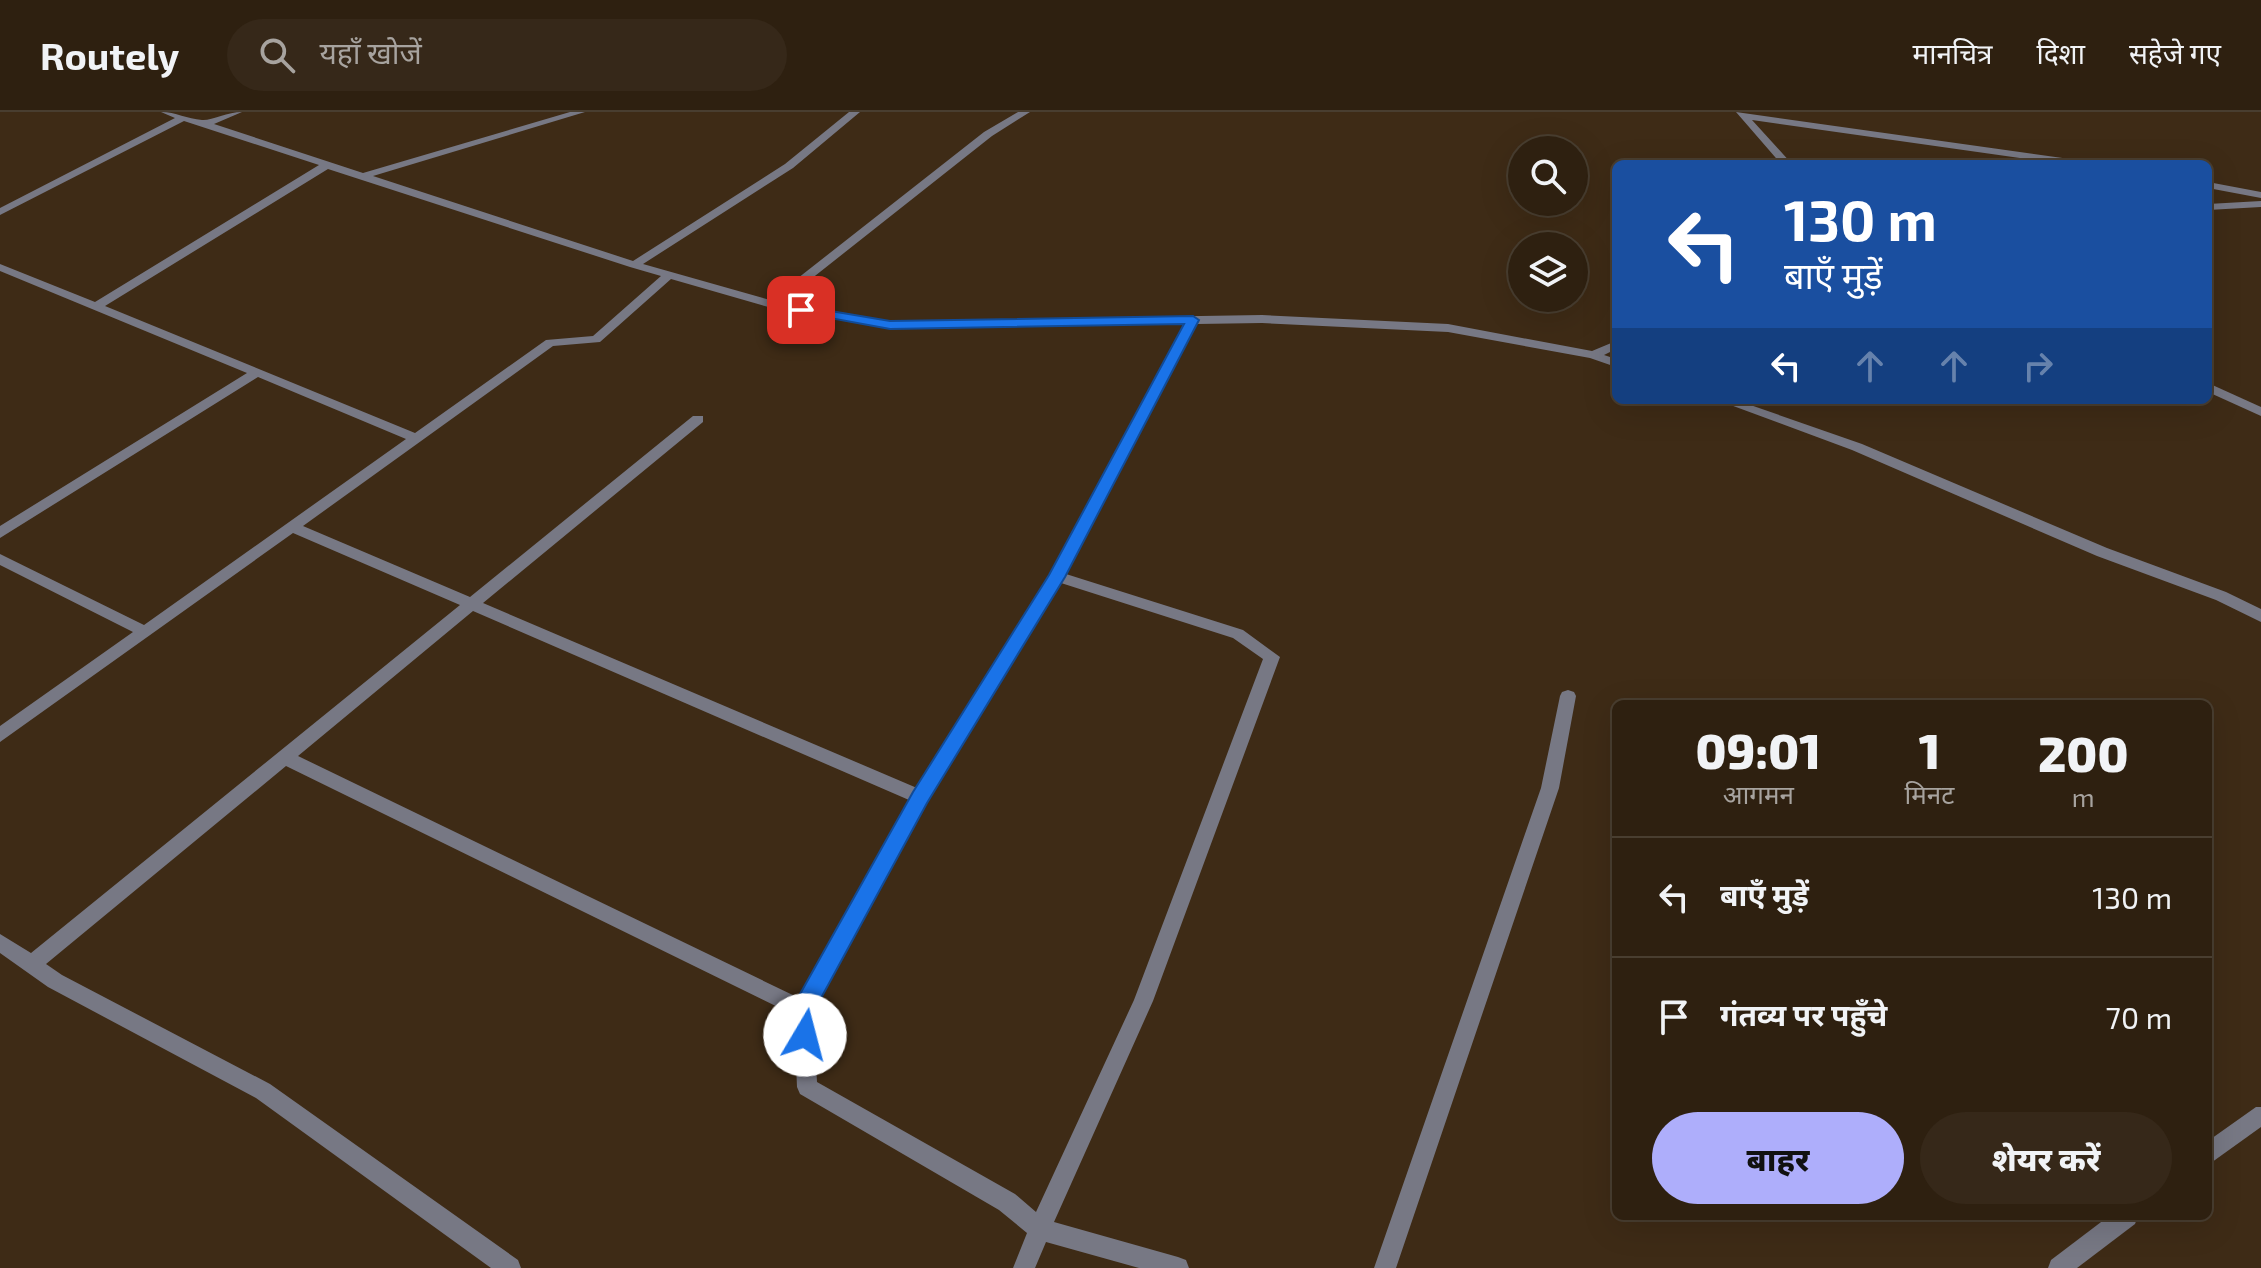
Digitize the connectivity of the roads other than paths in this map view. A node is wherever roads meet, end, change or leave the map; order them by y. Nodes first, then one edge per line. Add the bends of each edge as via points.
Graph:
1 (166, 112) edge
2 (237, 112) edge
3 (580, 112) edge
4 (855, 112) edge
5 (1025, 112) edge
6 (1740, 114) edge
7 (183, 118) junction
8 (203, 125) junction
9 (1783, 160) edge
10 (2056, 160) edge
11 (327, 165) junction
12 (361, 177) junction
13 (2212, 186) edge
14 (2261, 195) edge
15 (2261, 204) edge
16 (2212, 207) edge
17 (0, 212) edge
18 (634, 265) junction
19 (0, 267) edge
20 (669, 275) junction
21 (772, 304) junction
22 (96, 306) junction
23 (1193, 320) junction
24 (1612, 347) edge
25 (1593, 355) junction
26 (1612, 362) edge
27 (256, 373) junction
28 (2212, 389) edge
29 (1734, 404) edge
30 (2261, 412) edge
31 (698, 419) dead end
32 (416, 438) junction
33 (292, 527) junction
34 (0, 533) edge
35 (0, 559) edge
36 (1057, 577) junction
37 (469, 605) junction
38 (2261, 616) edge
39 (145, 632) junction
40 (1568, 696) dead end
41 (0, 735) edge
42 (284, 757) junction
43 (920, 797) junction
44 (0, 942) edge
45 (32, 964) junction
46 (803, 1010) junction
47 (2261, 1117) edge
48 (2212, 1151) edge
49 (2122, 1220) edge
50 (1040, 1229) junction
51 (510, 1268) edge
52 (1024, 1268) edge
53 (1178, 1268) edge
54 (1385, 1268) edge
55 (2059, 1268) edge

1 - 7 street
2 - 8 street
3 - 12 street
4 - 18 street via 789,166
5 - 21 street via 988,134
6 - 9 street
6 - 10 street
7 - 8 street
7 - 17 street
8 - 11 street
11 - 12 street
11 - 22 street
12 - 18 street
13 - 14 street
15 - 16 street
18 - 20 street
19 - 22 street
20 - 21 street
20 - 32 street via 596,339 550,343
21 - 23 street via 890,325
22 - 27 street
23 - 25 street via 1448,328
23 - 36 street
24 - 25 street
25 - 26 street
27 - 32 street
27 - 34 street
28 - 30 street
29 - 38 street via 1857,447
31 - 37 street
32 - 33 street
33 - 37 street
33 - 39 street
35 - 39 street
36 - 43 street
36 - 50 street via 1238,634 1272,657 1143,1001
37 - 42 street
37 - 43 street
39 - 41 street
40 - 54 street via 1550,788
42 - 45 street
42 - 46 street
43 - 46 street
44 - 45 street
45 - 51 street via 263,1091
46 - 50 street via 807,1087 1007,1202
47 - 48 street
49 - 55 street
50 - 52 street
50 - 53 street

